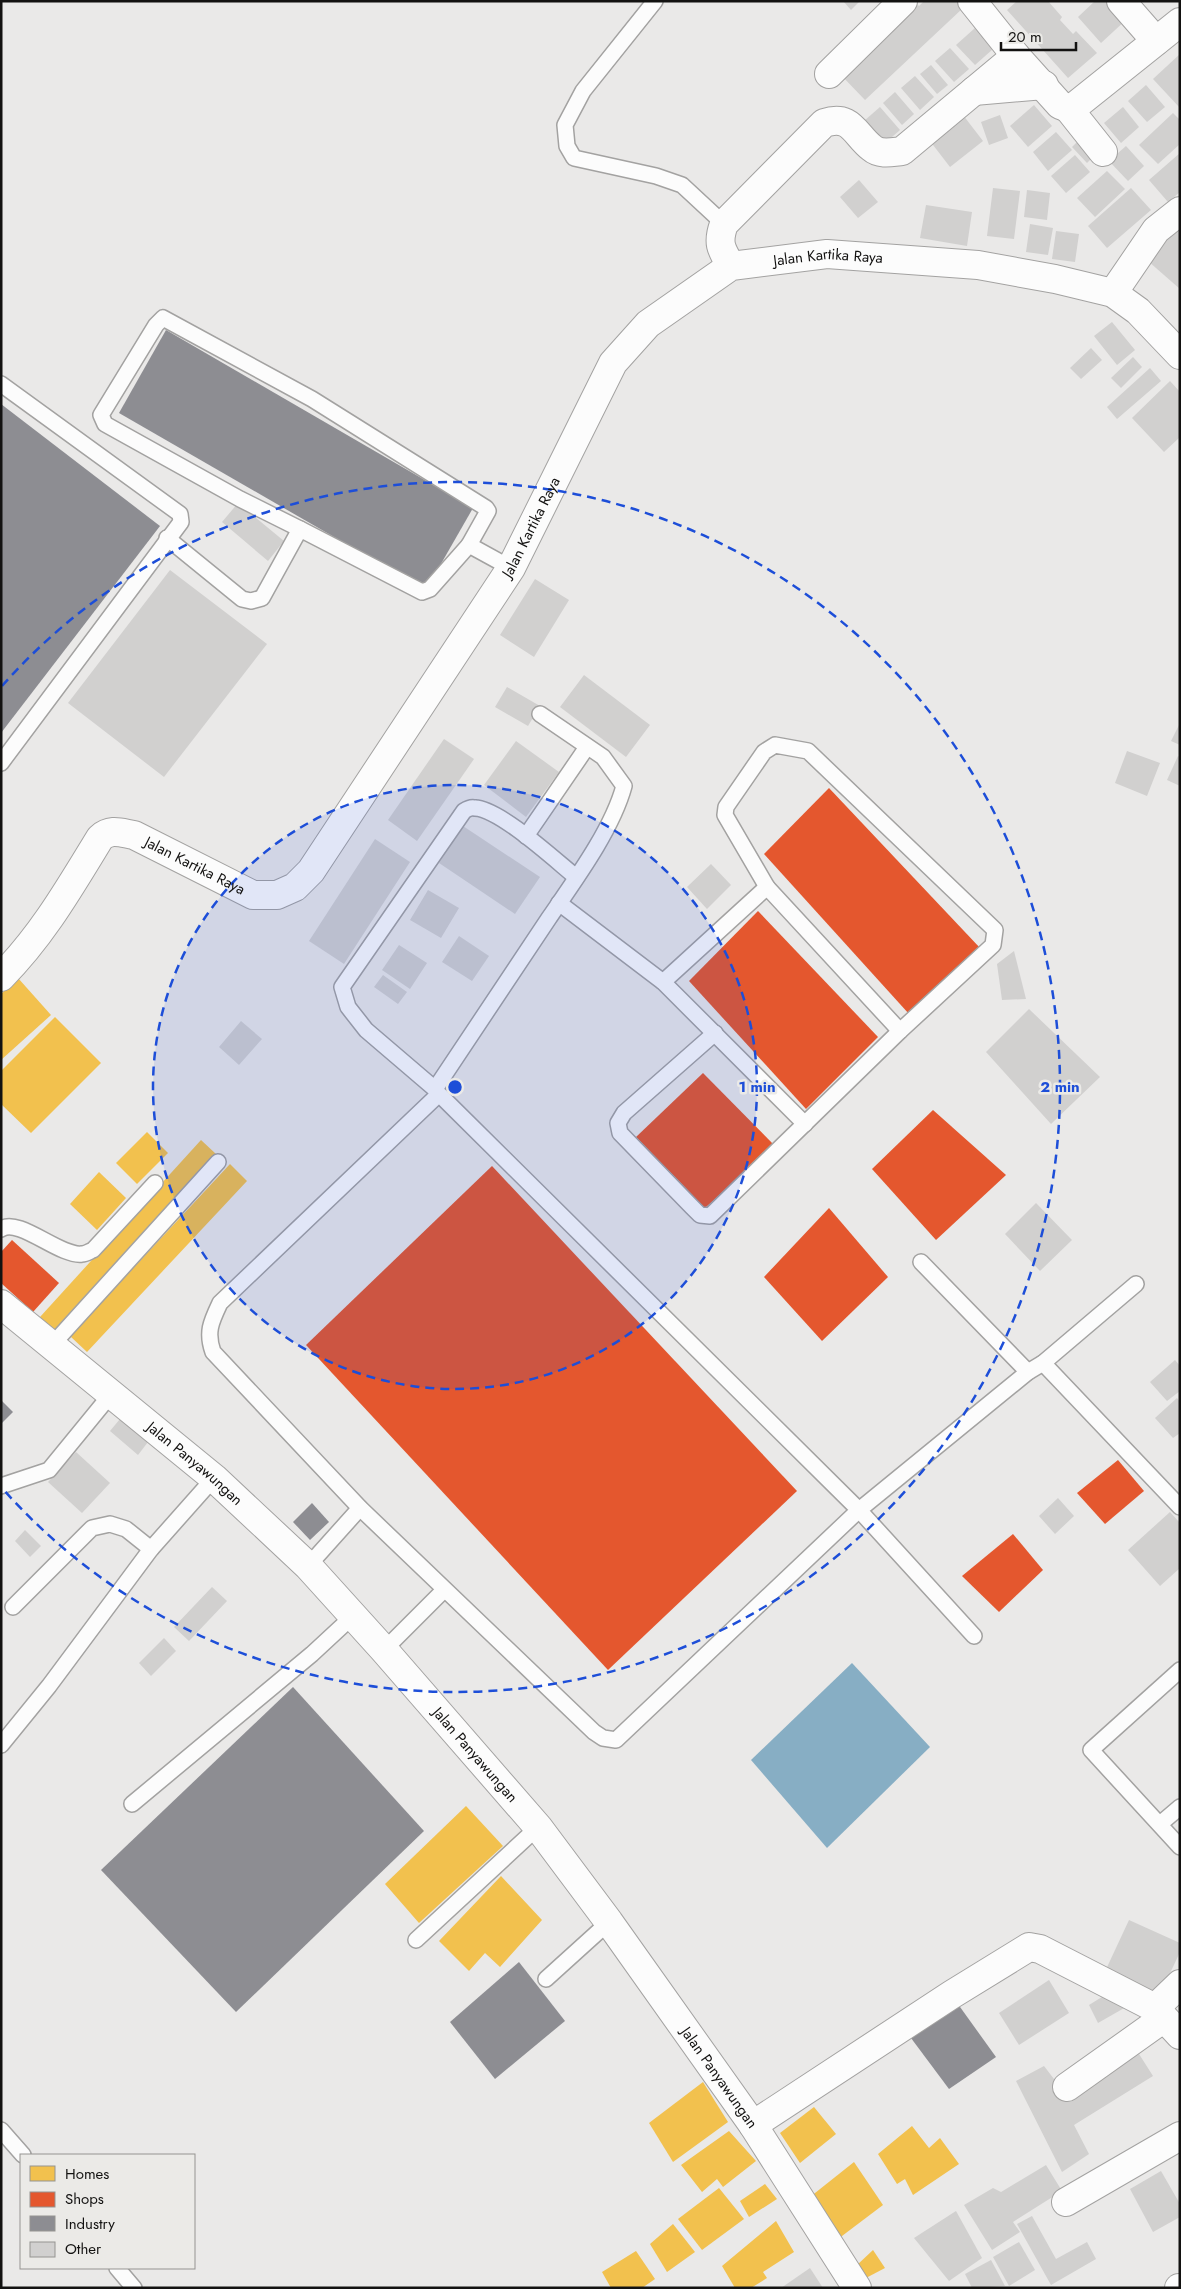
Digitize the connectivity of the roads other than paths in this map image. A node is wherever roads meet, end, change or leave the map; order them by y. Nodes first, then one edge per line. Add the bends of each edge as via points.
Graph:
1 (656, 1) edge
2 (972, 1) edge
3 (1121, 1) edge
4 (902, 2) edge
5 (1180, 22) edge
6 (1156, 41) junction
7 (1016, 56) junction
8 (829, 74) dead end
9 (1044, 85) junction
10 (974, 91) junction
11 (1068, 108) junction
12 (1103, 152) dead end
13 (1180, 211) edge
14 (724, 224) junction
15 (731, 266) junction
16 (1113, 294) junction
17 (1180, 355) edge
18 (1, 384) edge
19 (300, 529) junction
20 (167, 538) junction
21 (469, 545) junction
22 (510, 568) junction
23 (540, 714) dead end
24 (587, 747) junction
25 (1, 763) edge
26 (526, 836) junction
27 (576, 877) junction
28 (767, 887) junction
29 (560, 903) junction
30 (1, 977) edge
31 (663, 982) junction
32 (900, 1031) junction
33 (715, 1033) junction
34 (437, 1092) junction
35 (805, 1124) junction
36 (218, 1162) dead end
37 (155, 1183) dead end
38 (1, 1229) edge
39 (921, 1262) dead end
40 (1136, 1284) dead end
41 (1, 1304) edge
42 (52, 1345) junction
43 (1043, 1363) junction
44 (1028, 1372) junction
45 (112, 1393) junction
46 (214, 1478) junction
47 (1, 1486) edge
48 (1180, 1507) edge
49 (360, 1508) junction
50 (859, 1510) junction
51 (150, 1549) junction
52 (308, 1566) junction
53 (444, 1590) junction
54 (13, 1607) dead end
55 (353, 1616) junction
56 (974, 1636) dead end
57 (384, 1650) junction
58 (1180, 1670) edge
59 (1, 1745) edge
60 (132, 1804) dead end
61 (1180, 1807) edge
62 (1160, 1824) junction
63 (538, 1827) junction
64 (1180, 1847) edge
65 (609, 1922) junction
66 (416, 1940) dead end
67 (546, 1979) dead end
68 (1180, 1984) edge
69 (1166, 2020) edge
70 (1067, 2087) dead end
71 (753, 2126) junction
72 (1, 2130) edge
73 (1180, 2136) edge
74 (22, 2154) edge
75 (1066, 2202) dead end
76 (118, 2269) edge
77 (134, 2288) edge
78 (857, 2288) edge

1 - 14 lane via 583,91 565,126 567,146 574,158 682,185
2 - 7 street
3 - 6 street
4 - 8 street
5 - 6 street
6 - 11 street via 1075,106
7 - 9 street
7 - 10 street
9 - 10 street
9 - 11 street via 1060,105
10 - 14 street via 902,151 886,153 872,149 853,127 838,120 824,123
11 - 12 street
13 - 16 street via 1156,230
14 - 15 street via 721,248
15 - 16 street, Jalan Kartika Raya via 827,254 978,265
15 - 22 street, Jalan Kartika Raya via 648,324 614,363
16 - 17 street, Jalan Kartika Raya via 1138,312
18 - 20 lane via 180,514 181,522
19 - 20 lane via 262,598 250,602 242,599
19 - 21 lane via 422,592 430,589
19 - 21 lane via 102,421 101,415 162,318 312,399 488,509
20 - 25 lane
21 - 22 lane
22 - 30 street, Jalan Kartika Raya via 311,871 295,887 277,895 253,895 134,836 114,831 105,833 54,913
23 - 24 lane
24 - 26 lane
24 - 27 lane via 603,757 624,786 611,820
26 - 27 lane
26 - 34 lane via 488,811 473,807 464,811 342,987 348,1007 366,1030
27 - 29 lane
28 - 31 lane
28 - 32 lane
28 - 32 lane via 725,815 726,808 764,752 775,745 808,751 995,930 993,945
29 - 31 lane
29 - 34 lane
31 - 33 lane
32 - 35 lane
33 - 35 lane
33 - 35 lane via 624,1113 618,1123 620,1133 692,1207 700,1214 710,1216
34 - 49 lane via 220,1303 212,1321 209,1339 214,1352
34 - 50 lane
36 - 42 lane
37 - 38 lane via 93,1250 84,1254 48,1243 14,1226
39 - 44 lane
40 - 43 lane
41 - 42 street, Jalan Panyawungan
42 - 45 street, Jalan Panyawungan
43 - 44 lane
43 - 48 lane
44 - 50 lane
45 - 46 street, Jalan Panyawungan
45 - 47 lane via 49,1470
46 - 51 lane
46 - 52 street, Jalan Panyawungan
49 - 52 lane
49 - 53 lane
50 - 53 lane via 616,1740 594,1732
50 - 56 lane
51 - 54 lane via 118,1526 110,1524 92,1528
51 - 59 lane via 49,1686
52 - 55 street, Jalan Panyawungan
53 - 57 lane
55 - 57 street, Jalan Panyawungan
55 - 60 lane
57 - 63 street, Jalan Panyawungan
58 - 62 lane via 1092,1750
61 - 62 lane
62 - 64 lane
63 - 65 street, Jalan Panyawungan
63 - 66 lane
65 - 67 lane
65 - 71 street, Jalan Panyawungan
68 - 69 street
69 - 70 street
69 - 71 street via 1040,1949 1029,1947
71 - 78 street, Jalan Panyawungan
72 - 74 lane
73 - 75 street
76 - 77 lane

